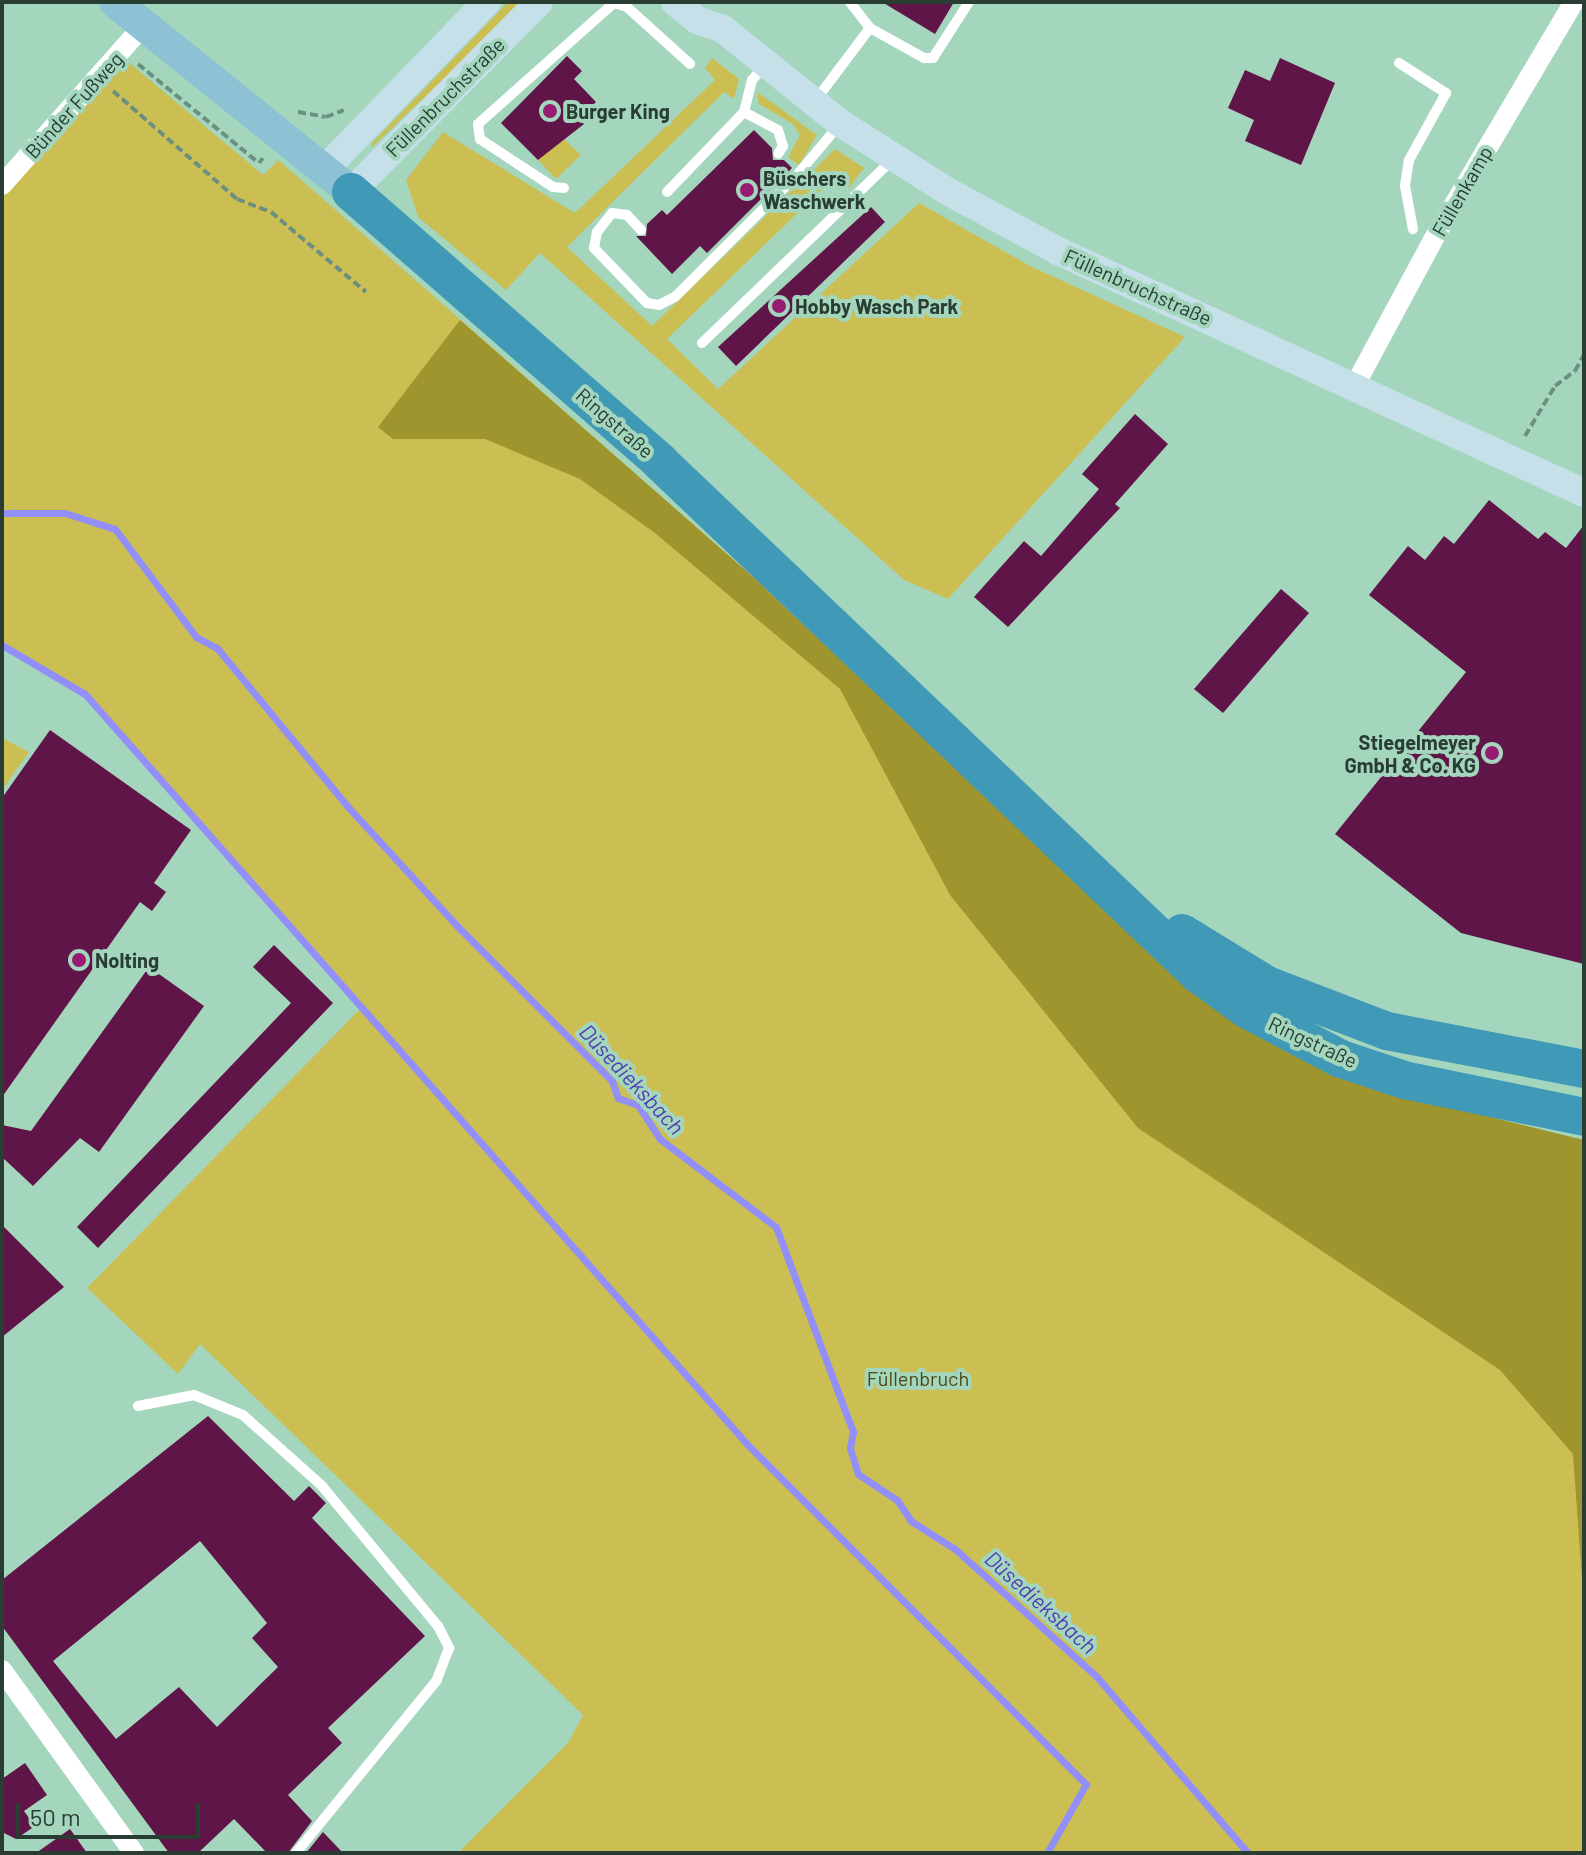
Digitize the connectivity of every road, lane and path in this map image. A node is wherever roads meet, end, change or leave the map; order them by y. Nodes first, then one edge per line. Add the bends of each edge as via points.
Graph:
1 (115, 2) edge
2 (487, 2) edge
3 (539, 2) edge
4 (675, 2) edge
5 (711, 2) edge
6 (850, 2) edge
7 (969, 2) edge
8 (1574, 2) edge
9 (145, 24) junction
10 (870, 28) junction
11 (723, 29) junction
12 (1399, 63) dead end
13 (690, 64) dead end
14 (766, 64) junction
15 (99, 79) junction
16 (813, 103) junction
17 (744, 112) junction
18 (301, 113) dead end
19 (840, 123) junction
20 (370, 124) junction
21 (778, 154) dead end
22 (893, 158) junction
23 (338, 181) junction
24 (2, 185) edge
25 (564, 188) dead end
26 (667, 192) dead end
27 (1413, 229) dead end
28 (641, 230) dead end
29 (366, 292) dead end
30 (702, 343) dead end
31 (1584, 355) edge
32 (1355, 385) junction
33 (1521, 460) junction
34 (1584, 493) edge
35 (1092, 870) junction
36 (1584, 1069) edge
37 (1584, 1117) edge
38 (138, 1406) dead end
39 (2, 1670) edge
40 (134, 1853) edge
41 (296, 1853) edge

1 - 9 main road, Ringstraße
2 - 20 street, Füllenbruchstraße
3 - 23 street, Füllenbruchstraße
4 - 11 street, Füllenbruchstraße via 697,20
5 - 11 street, Füllenbruchstraße
6 - 10 lane
7 - 10 lane via 933,58
8 - 32 street, Füllenkamp via 1433,240
9 - 15 street, Bünder Fußweg
9 - 23 main road, Ringstraße
10 - 16 lane
11 - 14 street, Füllenbruchstraße
12 - 27 lane via 1446,93 1409,160 1405,186
13 - 25 lane via 627,7 614,3 478,124 480,139 553,187
14 - 16 street, Füllenbruchstraße
14 - 17 lane via 752,80
15 - 24 street, Bünder Fußweg
15 - 29 path via 237,199 271,212
16 - 19 street, Füllenbruchstraße
17 - 21 lane via 778,130 783,146
17 - 26 lane
18 - 20 path via 326,117 354,107
19 - 22 street, Füllenbruchstraße
19 - 28 lane via 798,174 675,297 659,305 647,303 594,248 597,232 612,213 627,215
20 - 23 street, Füllenbruchstraße
22 - 30 lane
22 - 32 street, Füllenbruchstraße via 1058,251
23 - 35 highway, Ringstraße via 660,462
31 - 33 path via 1575,371 1555,386 1525,435
32 - 33 street, Füllenbruchstraße
33 - 34 street, Füllenbruchstraße
35 - 36 highway, Ringstraße via 1201,947 1267,985 1387,1031
35 - 37 highway, Ringstraße via 1198,974 1293,1036 1404,1080
38 - 41 lane via 194,1395 243,1415 342,1508 438,1626 449,1648 437,1680
39 - 40 street

